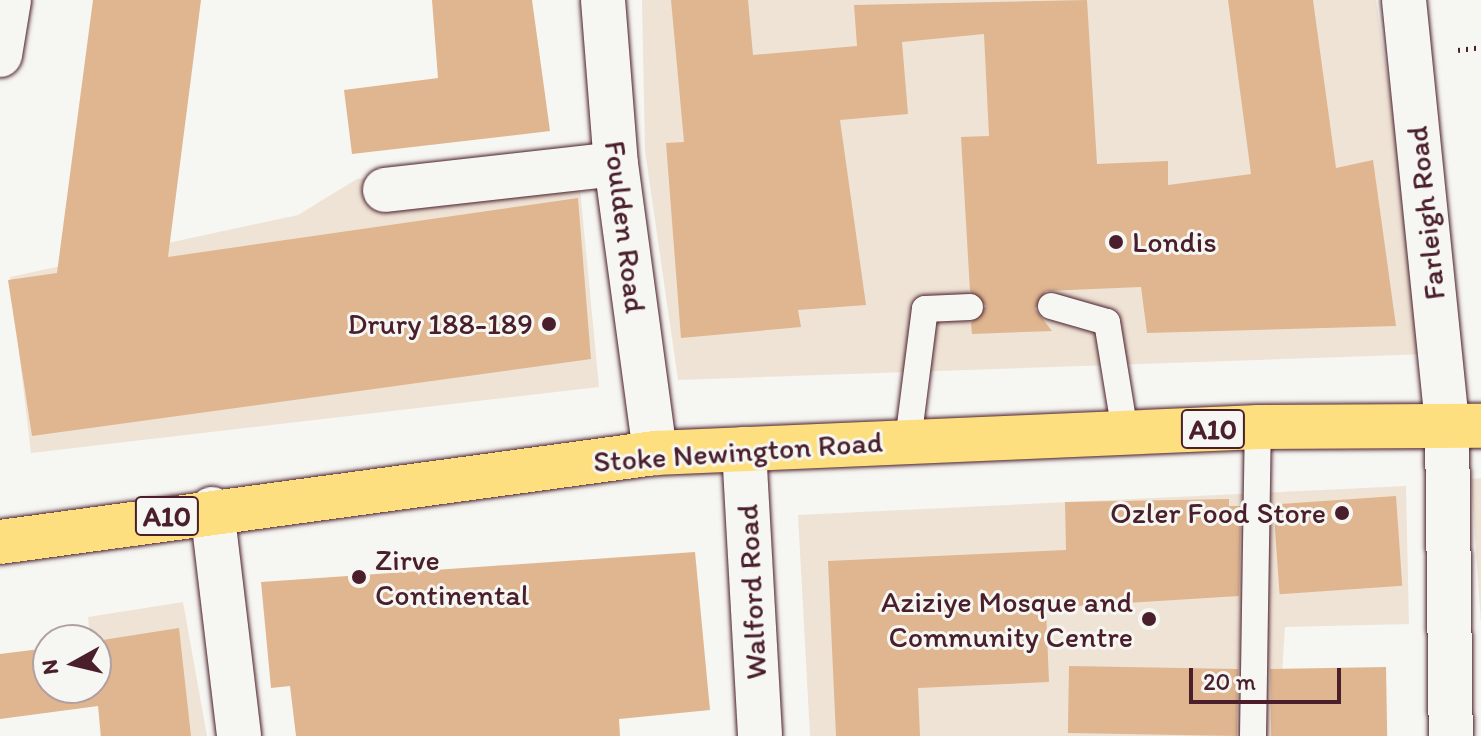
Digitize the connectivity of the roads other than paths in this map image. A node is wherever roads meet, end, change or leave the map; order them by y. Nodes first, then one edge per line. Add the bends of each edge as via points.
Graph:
1 (9, 0) edge
2 (603, 0) edge
3 (1404, 0) edge
4 (0, 55) edge
5 (616, 164) junction
6 (385, 190) dead end
7 (1051, 306) dead end
8 (970, 307) dead end
9 (1464, 426) edge
10 (1258, 427) junction
11 (1125, 432) junction
12 (908, 441) junction
13 (744, 449) junction
14 (655, 453) junction
15 (212, 509) junction
16 (0, 542) edge
17 (239, 736) edge
18 (760, 736) edge
19 (1253, 736) edge
20 (1451, 736) edge

1 - 4 street
2 - 5 street, Foulden Road
3 - 9 street, Farleigh Road
5 - 6 street
5 - 14 street, Foulden Road
7 - 11 lane via 1107,322
8 - 12 lane via 925,309
9 - 10 highway, Stoke Newington Road / A10
9 - 20 street, Farleigh Road
10 - 11 highway, Stoke Newington Road / A10
10 - 19 lane
11 - 12 highway, Stoke Newington Road / A10
12 - 13 highway, Stoke Newington Road / A10
13 - 14 highway, Stoke Newington Road / A10
13 - 18 street, Walford Road
14 - 15 highway, Stoke Newington Road / A10
15 - 16 highway, Stoke Newington Road / A10
15 - 17 street

